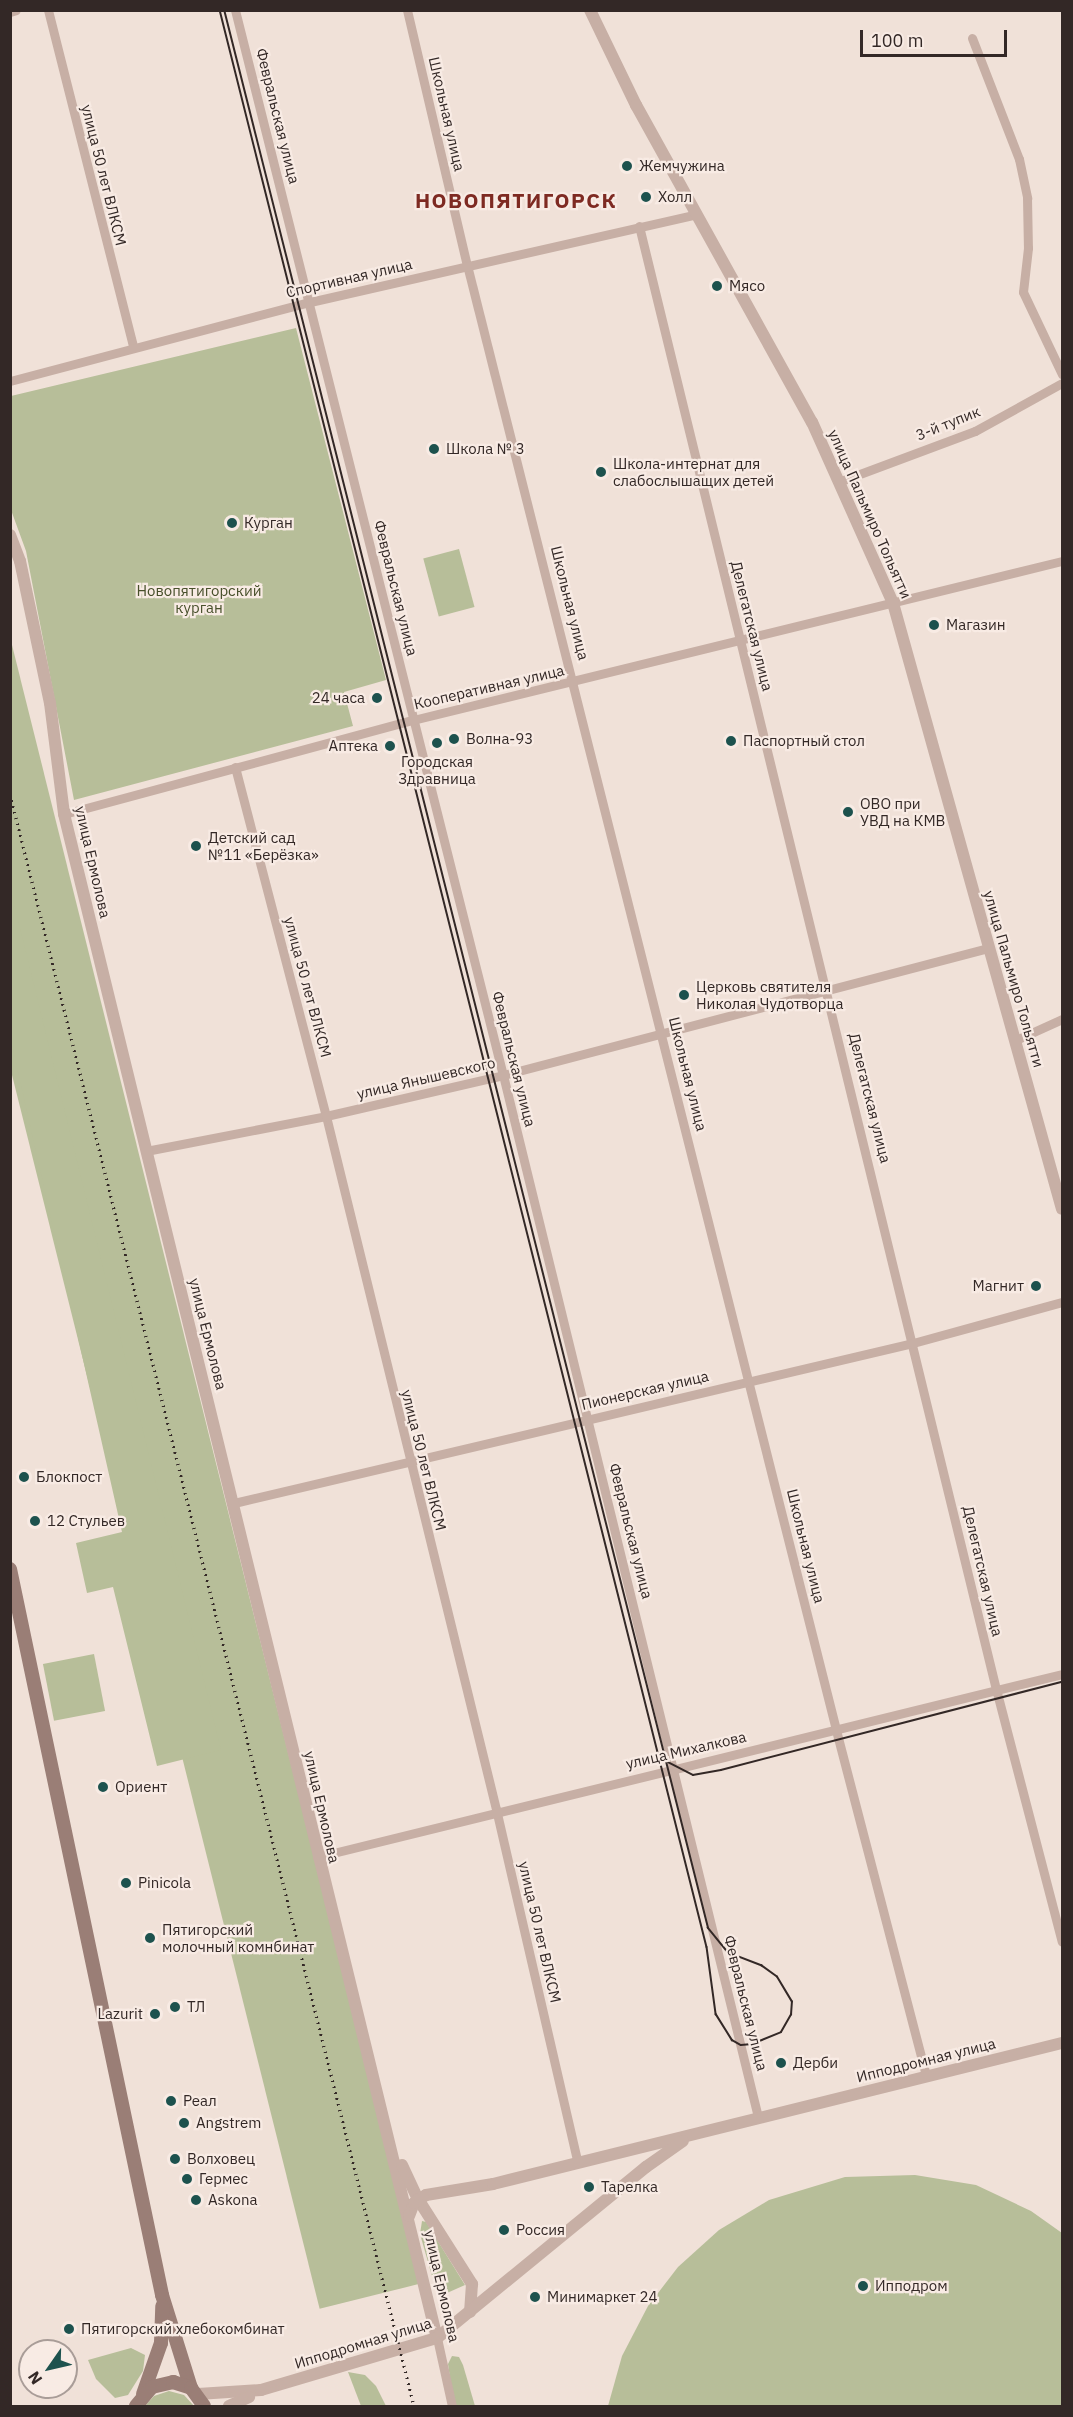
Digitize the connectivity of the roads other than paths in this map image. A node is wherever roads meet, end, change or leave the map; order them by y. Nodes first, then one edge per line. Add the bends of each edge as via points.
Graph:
1 (16, 10) edge
2 (48, 10) edge
3 (235, 10) edge
4 (407, 10) edge
5 (590, 10) edge
6 (10, 12) edge
7 (972, 38) dead end
8 (697, 214) junction
9 (639, 226) junction
10 (467, 266) junction
11 (310, 302) junction
12 (133, 347) junction
13 (1062, 374) edge
14 (10, 381) edge
15 (1062, 383) edge
16 (842, 481) junction
17 (10, 535) edge
18 (1062, 561) edge
19 (893, 603) junction
20 (741, 642) junction
21 (574, 682) junction
22 (413, 720) junction
23 (235, 767) junction
24 (64, 814) junction
25 (988, 948) junction
26 (828, 989) junction
27 (1062, 1019) edge
28 (662, 1032) junction
29 (1016, 1040) junction
30 (503, 1075) junction
31 (326, 1116) junction
32 (146, 1151) junction
33 (1062, 1209) edge
34 (1062, 1302) edge
35 (914, 1343) junction
36 (749, 1381) junction
37 (588, 1419) junction
38 (409, 1462) junction
39 (234, 1503) junction
40 (10, 1569) edge
41 (1062, 1674) edge
42 (996, 1689) junction
43 (836, 1730) junction
44 (675, 1768) junction
45 (496, 1809) junction
46 (317, 1857) junction
47 (1062, 1942) edge
48 (1062, 2043) edge
49 (926, 2074) junction
50 (758, 2117) junction
51 (692, 2136) junction
52 (390, 2138) junction
53 (577, 2161) junction
54 (418, 2199) junction
55 (409, 2217) junction
56 (162, 2295) junction
57 (470, 2312) junction
58 (437, 2338) junction
59 (261, 2390) junction
60 (198, 2396) edge
61 (137, 2402) edge
62 (229, 2406) edge
63 (452, 2406) edge

1 - 6 street
2 - 12 street, улица 50 лет ВЛКСМ
3 - 11 street, Февральская улица
4 - 10 street, Школьная улица
5 - 8 street, улица Пальмиро Тольятти via 612,59
7 - 13 street via 1019,159 1027,198 1023,292
8 - 9 street, Спортивная улица
8 - 16 street, улица Пальмиро Тольятти via 783,366
9 - 10 street, Спортивная улица
9 - 20 street, Делегатская улица
10 - 11 street, Спортивная улица
10 - 21 street, Школьная улица
11 - 12 street, Спортивная улица
11 - 22 street, Февральская улица
12 - 14 street, Спортивная улица
15 - 16 street, 3-й тупик via 975,431
16 - 19 street, улица Пальмиро Тольятти
17 - 24 street, улица Ермолова via 20,561 50,703
18 - 19 street, Кооперативная улица
19 - 20 street, Кооперативная улица
19 - 25 street, улица Пальмиро Тольятти
20 - 21 street, Кооперативная улица
20 - 26 street, Делегатская улица
21 - 22 street, Кооперативная улица
21 - 28 street, Школьная улица
22 - 23 street, Кооперативная улица
22 - 30 street, Февральская улица
23 - 24 street, Кооперативная улица
23 - 31 street, улица 50 лет ВЛКСМ
24 - 32 street, улица Ермолова
25 - 26 street, улица Янышевского
25 - 29 street, улица Пальмиро Тольятти
26 - 28 street, улица Янышевского
26 - 35 street, Делегатская улица
27 - 29 street
28 - 30 street, улица Янышевского
28 - 36 street, Школьная улица
29 - 33 street, улица Пальмиро Тольятти
30 - 31 street, улица Янышевского
30 - 37 street, Февральская улица
31 - 32 street, улица Янышевского
31 - 38 street, улица 50 лет ВЛКСМ
32 - 39 street, улица Ермолова
34 - 35 street, Пионерская улица
35 - 36 street, Пионерская улица
35 - 42 street, Делегатская улица
36 - 37 street, Пионерская улица
36 - 43 street, Школьная улица
37 - 38 street, Пионерская улица
37 - 44 street, Февральская улица
38 - 39 street, Пионерская улица
38 - 45 street, улица 50 лет ВЛКСМ
39 - 46 street, улица Ермолова
40 - 56 main road
41 - 42 street, улица Михалкова
42 - 43 street, улица Михалкова
42 - 47 street, Делегатская улица
43 - 44 street, улица Михалкова
43 - 49 street, Школьная улица
44 - 45 street, улица Михалкова
44 - 50 street, Февральская улица
45 - 46 street, улица Михалкова
45 - 53 street, улица 50 лет ВЛКСМ
46 - 52 street, улица Ермолова
48 - 49 street, Ипподромная улица
49 - 50 street, Ипподромная улица
50 - 51 street, Ипподромная улица
51 - 53 street, Ипподромная улица
51 - 57 street, Ипподромная улица via 646,2167
52 - 54 street, улица Ермолова
52 - 55 street, улица Ермолова
53 - 54 street, Ипподромная улица
54 - 55 street
54 - 57 street, улица Ермолова via 472,2284
55 - 58 street, улица Ермолова
56 - 60 main road
56 - 61 main road via 161,2343
57 - 58 street, Ипподромная улица
58 - 59 street, Ипподромная улица
58 - 63 street, улица Ермолова
59 - 60 street, Ипподромная улица
59 - 62 street, Ипподромная улица
60 - 61 main road via 162,2383

